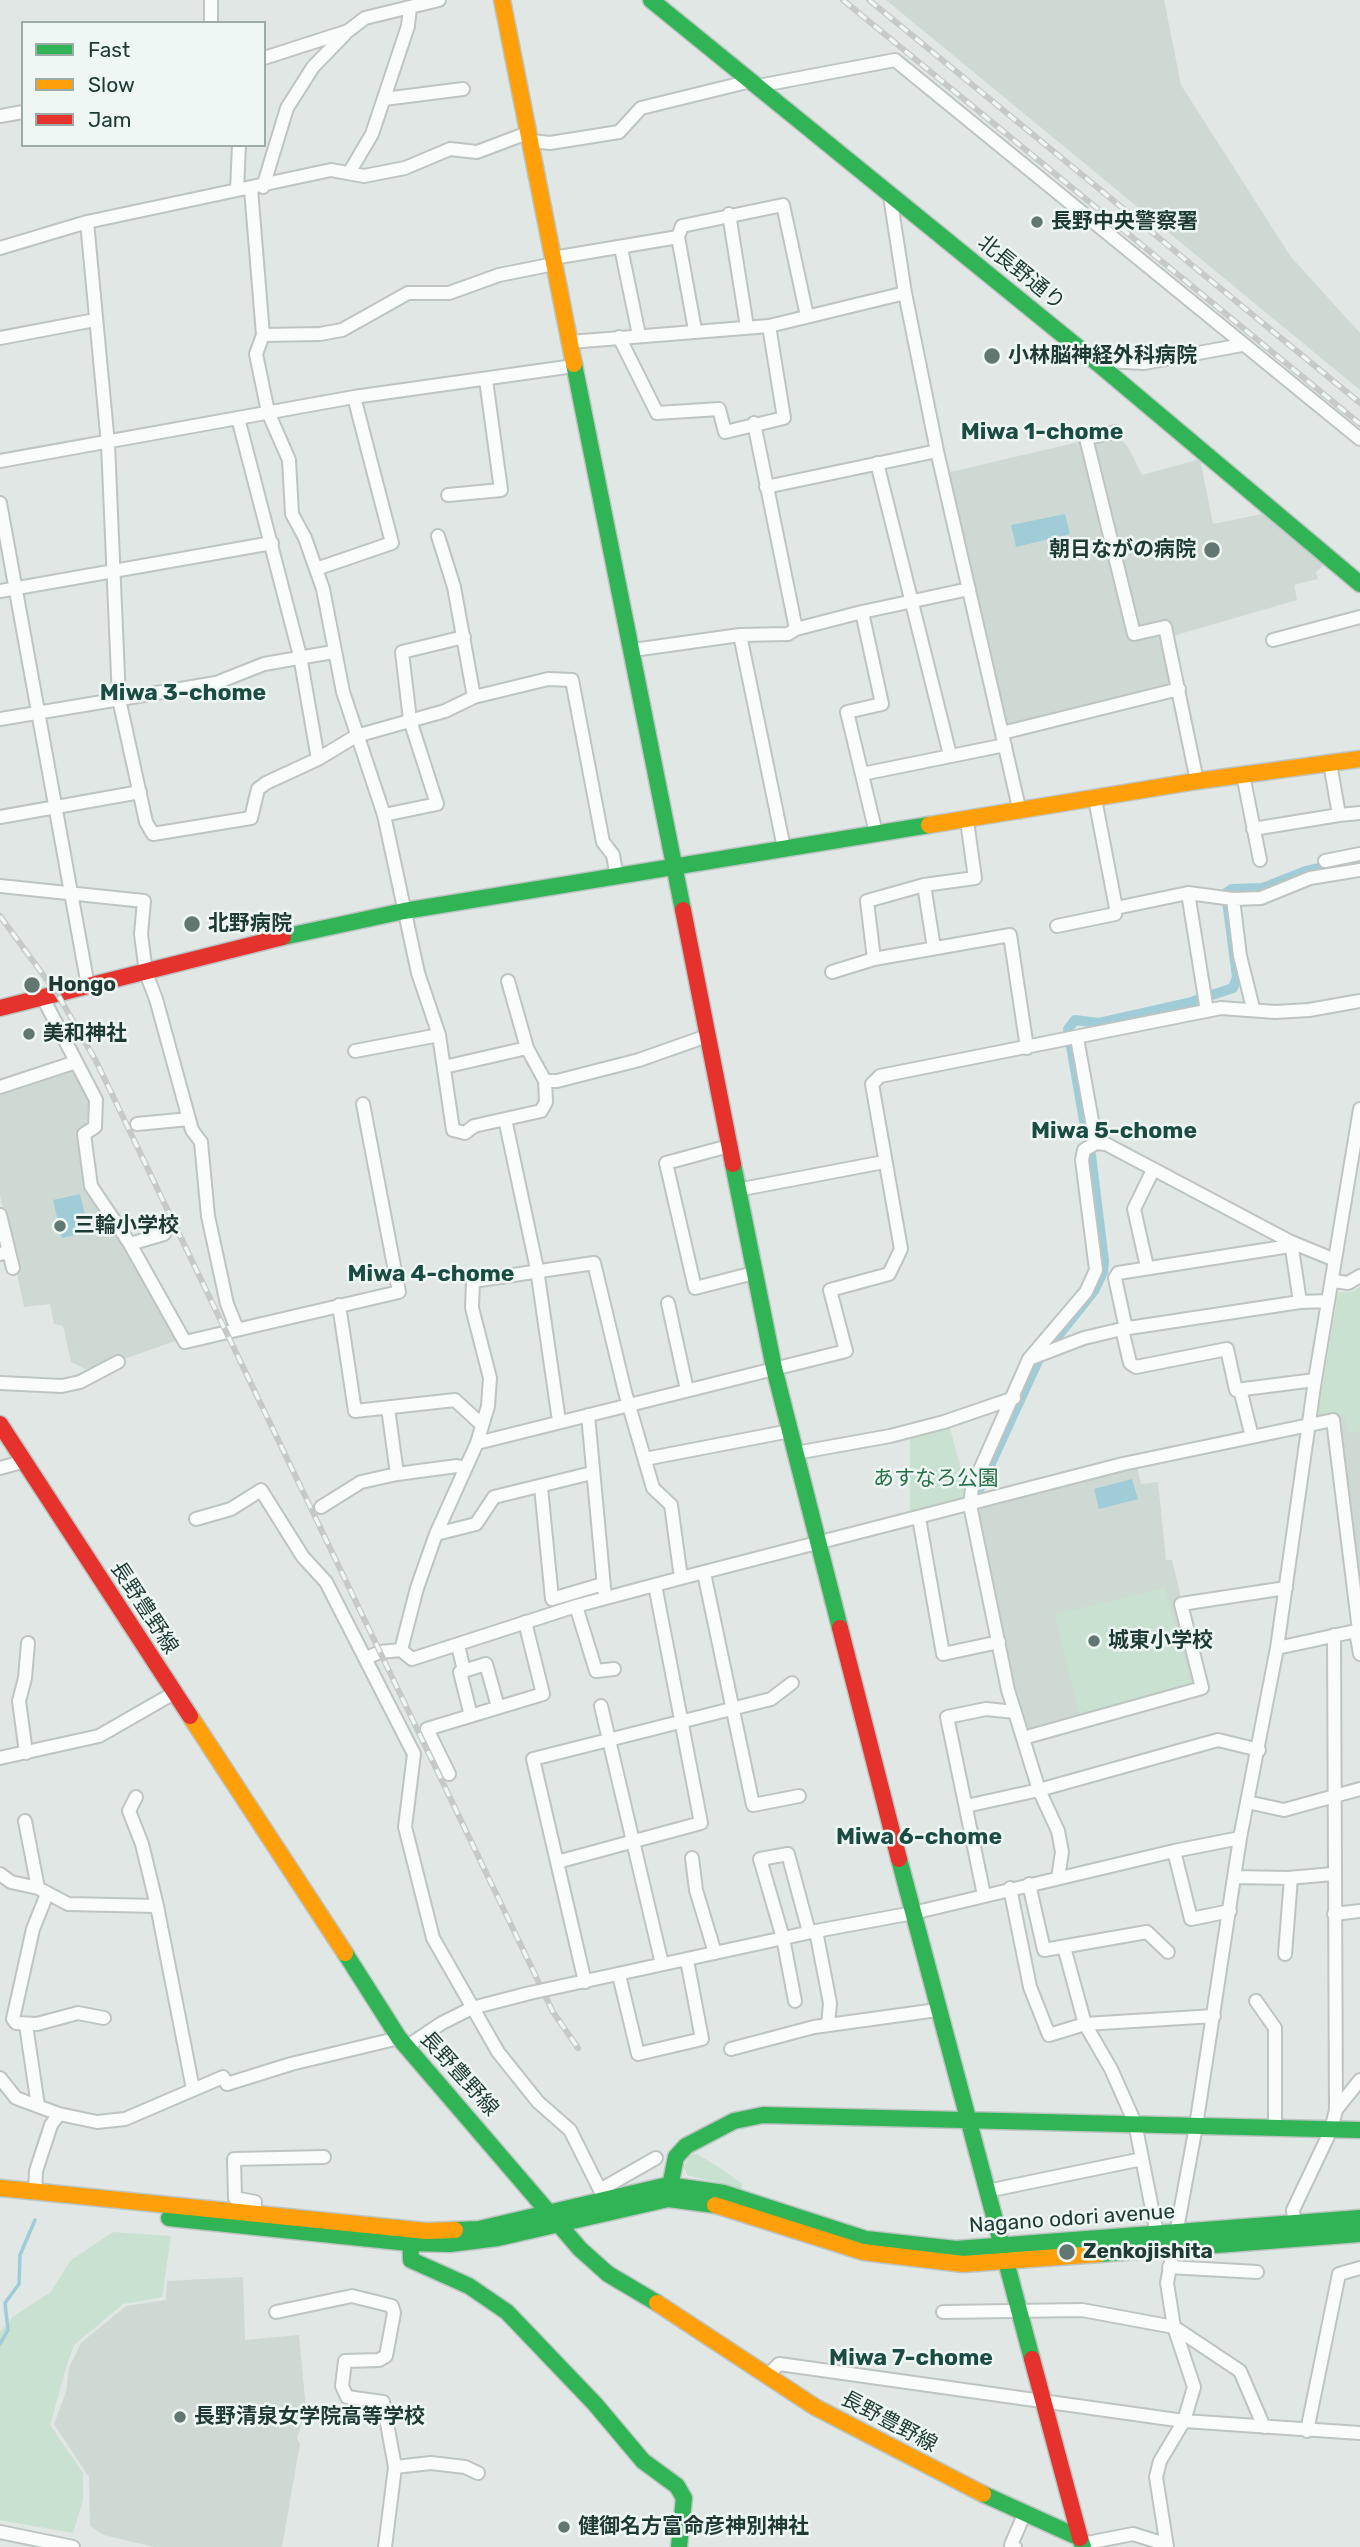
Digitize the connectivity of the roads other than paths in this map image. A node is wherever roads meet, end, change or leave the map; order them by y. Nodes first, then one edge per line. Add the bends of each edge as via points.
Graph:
1 (211, 0) edge
2 (439, 0) edge
3 (502, 0) edge
4 (651, 0) edge
5 (410, 7) junction
6 (211, 21) edge
7 (348, 31) junction
8 (266, 57) edge
9 (754, 83) junction
10 (463, 89) dead end
11 (384, 99) junction
12 (21, 112) edge
13 (0, 116) edge
14 (532, 141) junction
15 (239, 147) edge
16 (349, 173) junction
17 (257, 188) junction
18 (237, 190) junction
19 (890, 196) junction
20 (729, 214) junction
21 (87, 222) junction
22 (678, 237) junction
23 (0, 248) edge
24 (621, 248) junction
25 (553, 261) junction
26 (905, 293) junction
27 (807, 316) junction
28 (95, 320) junction
29 (769, 326) junction
30 (747, 327) junction
31 (695, 330) junction
32 (264, 335) junction
33 (639, 335) junction
34 (619, 337) junction
35 (0, 338) edge
36 (570, 342) junction
37 (1242, 345) junction
38 (574, 366) junction
39 (1101, 366) junction
40 (486, 380) junction
41 (354, 397) junction
42 (268, 412) junction
43 (238, 418) junction
44 (754, 423) junction
45 (1116, 432) dead end
46 (1360, 439) edge
47 (108, 444) junction
48 (937, 451) junction
49 (0, 461) edge
50 (877, 463) junction
51 (766, 487) junction
52 (448, 495) dead end
53 (0, 503) edge
54 (438, 536) dead end
55 (272, 543) junction
56 (316, 569) junction
57 (113, 571) junction
58 (1360, 584) edge
59 (15, 588) junction
60 (969, 589) junction
61 (0, 591) edge
62 (912, 601) junction
63 (862, 612) junction
64 (1360, 617) edge
65 (796, 629) junction
66 (740, 635) junction
67 (464, 637) junction
68 (1273, 640) dead end
69 (633, 650) junction
70 (333, 652) junction
71 (300, 656) junction
72 (1178, 689) junction
73 (474, 697) junction
74 (119, 699) junction
75 (38, 713) junction
76 (0, 719) edge
77 (410, 720) junction
78 (356, 736) junction
79 (1003, 739) junction
80 (950, 755) junction
81 (318, 759) junction
82 (1360, 759) edge
83 (1330, 763) junction
84 (862, 774) junction
85 (1243, 775) junction
86 (1197, 781) junction
87 (140, 792) junction
88 (1095, 799) junction
89 (55, 806) junction
90 (1020, 811) junction
91 (1360, 813) edge
92 (384, 815) junction
93 (1339, 815) junction
94 (0, 817) edge
95 (967, 821) junction
96 (1253, 829) junction
97 (876, 834) junction
98 (784, 848) junction
99 (1360, 854) edge
100 (1260, 860) dead end
101 (1325, 861) dead end
102 (677, 866) junction
103 (1360, 870) edge
104 (617, 877) junction
105 (924, 885) junction
106 (0, 886) edge
107 (1188, 893) junction
108 (70, 894) junction
109 (1228, 899) junction
110 (1116, 908) junction
111 (404, 911) junction
112 (1057, 926) dead end
113 (934, 948) junction
114 (874, 959) junction
115 (832, 972) dead end
116 (146, 973) junction
117 (508, 981) dead end
118 (88, 986) junction
119 (43, 998) junction
120 (1360, 1001) edge
121 (1205, 1003) junction
122 (1253, 1008) junction
123 (0, 1009) edge
124 (439, 1035) junction
125 (707, 1036) junction
126 (1073, 1039) junction
127 (527, 1048) junction
128 (1027, 1048) junction
129 (355, 1051) dead end
130 (76, 1062) junction
131 (444, 1068) junction
132 (545, 1081) junction
133 (0, 1087) edge
134 (363, 1104) dead end
135 (1360, 1109) edge
136 (189, 1119) junction
137 (505, 1119) junction
138 (138, 1124) dead end
139 (1096, 1143) junction
140 (729, 1146) junction
141 (1356, 1153) edge
142 (884, 1162) junction
143 (1153, 1170) junction
144 (737, 1190) junction
145 (0, 1215) edge
146 (164, 1234) dead end
147 (130, 1244) junction
148 (1291, 1244) junction
149 (5, 1253) edge
150 (1335, 1260) junction
151 (13, 1268) dead end
152 (1147, 1268) junction
153 (537, 1269) junction
154 (754, 1273) junction
155 (1360, 1276) edge
156 (1333, 1281) junction
157 (1328, 1301) junction
158 (1300, 1302) junction
159 (668, 1303) dead end
160 (340, 1305) junction
161 (237, 1329) junction
162 (1124, 1329) junction
163 (1037, 1357) junction
164 (118, 1362) dead end
165 (774, 1368) junction
166 (1315, 1381) junction
167 (0, 1383) edge
168 (1240, 1389) junction
169 (687, 1390) junction
170 (1014, 1398) junction
171 (631, 1404) junction
172 (388, 1408) junction
173 (587, 1415) junction
174 (559, 1421) junction
175 (0, 1424) edge
176 (1310, 1425) junction
177 (482, 1426) junction
178 (790, 1431) junction
179 (1252, 1437) junction
180 (477, 1443) junction
181 (796, 1453) junction
182 (645, 1459) junction
183 (22, 1462) junction
184 (0, 1468) edge
185 (466, 1468) junction
186 (592, 1473) junction
187 (397, 1474) junction
188 (541, 1487) junction
189 (970, 1505) junction
190 (321, 1507) dead end
191 (919, 1518) junction
192 (196, 1519) dead end
193 (436, 1534) junction
194 (818, 1544) junction
195 (704, 1573) junction
196 (681, 1578) junction
197 (603, 1584) junction
198 (655, 1586) junction
199 (1286, 1588) junction
200 (605, 1598) junction
201 (576, 1606) junction
202 (525, 1622) junction
203 (1358, 1631) edge
204 (1334, 1635) junction
205 (999, 1642) junction
206 (28, 1643) dead end
207 (458, 1644) junction
208 (1277, 1648) junction
209 (401, 1650) junction
210 (1360, 1654) edge
211 (366, 1658) junction
212 (614, 1669) dead end
213 (464, 1671) junction
214 (792, 1683) dead end
215 (174, 1693) junction
216 (601, 1706) dead end
217 (498, 1707) junction
218 (731, 1710) junction
219 (1015, 1712) junction
220 (471, 1716) junction
221 (683, 1723) junction
222 (1023, 1738) junction
223 (609, 1741) junction
224 (1259, 1750) junction
225 (26, 1753) junction
226 (0, 1758) edge
227 (449, 1774) dead end
228 (1360, 1788) edge
229 (1039, 1790) junction
230 (1333, 1795) junction
231 (799, 1796) dead end
232 (136, 1797) dead end
233 (1247, 1802) junction
234 (966, 1806) junction
235 (25, 1821) dead end
236 (1240, 1838) junction
237 (633, 1840) junction
238 (1174, 1850) junction
239 (692, 1858) dead end
240 (557, 1862) junction
241 (0, 1874) edge
242 (1333, 1874) junction
243 (1234, 1877) junction
244 (1058, 1878) junction
245 (1291, 1878) junction
246 (1029, 1884) junction
247 (1010, 1888) junction
248 (43, 1891) junction
249 (984, 1895) junction
250 (158, 1906) junction
251 (1230, 1911) junction
252 (1360, 1911) edge
253 (913, 1913) junction
254 (1334, 1914) junction
255 (813, 1931) junction
256 (783, 1938) junction
257 (1065, 1947) junction
258 (1168, 1952) dead end
259 (715, 1953) junction
260 (1285, 1954) dead end
261 (687, 1960) junction
262 (662, 1965) junction
263 (619, 1975) junction
264 (585, 1982) junction
265 (795, 2001) dead end
266 (1256, 2001) dead end
267 (472, 2008) junction
268 (937, 2010) junction
269 (1214, 2016) junction
270 (104, 2018) dead end
271 (1085, 2024) junction
272 (26, 2025) junction
273 (828, 2025) junction
274 (403, 2043) junction
275 (731, 2049) dead end
276 (0, 2078) edge
277 (1360, 2080) edge
278 (193, 2089) junction
279 (38, 2106) junction
280 (1336, 2109) junction
281 (59, 2114) junction
282 (967, 2119) junction
283 (1135, 2123) junction
284 (1196, 2126) junction
285 (1275, 2128) junction
286 (1331, 2130) junction
287 (1360, 2130) edge
288 (324, 2157) dead end
289 (656, 2158) dead end
290 (1142, 2159) junction
291 (0, 2188) edge
292 (987, 2191) junction
293 (34, 2192) junction
294 (668, 2192) junction
295 (602, 2195) junction
296 (0, 2199) edge
297 (255, 2214) junction
298 (556, 2218) junction
299 (1360, 2218) edge
300 (1294, 2221) junction
301 (1157, 2234) junction
302 (1360, 2234) edge
303 (409, 2237) junction
304 (1174, 2240) junction
305 (1002, 2256) junction
306 (1169, 2267) junction
307 (1360, 2268) edge
308 (1257, 2272) dead end
309 (1018, 2309) junction
310 (276, 2312) dead end
311 (943, 2312) dead end
312 (1174, 2327) junction
313 (767, 2376) junction
314 (1046, 2402) junction
315 (1184, 2421) junction
316 (1264, 2427) junction
317 (1307, 2431) junction
318 (1360, 2434) edge
319 (395, 2467) junction
320 (478, 2473) dead end
321 (1024, 2515) junction
322 (0, 2532) edge
323 (1082, 2543) edge
324 (1166, 2545) edge
325 (73, 2547) edge
326 (385, 2547) edge
327 (679, 2547) edge
328 (1015, 2547) edge

1 - 6 street
2 - 5 street
3 - 14 street
4 - 9 street, 北長野通り
5 - 7 street via 365,18
5 - 11 street
7 - 8 street
7 - 17 street via 313,67 287,108
9 - 14 street via 641,108 619,132 550,143
9 - 19 street, 北長野通り
9 - 37 street via 895,60
10 - 11 street
11 - 16 street via 372,134
12 - 13 street
14 - 16 street via 522,135 477,152 450,149 405,168 364,176
14 - 25 street
15 - 18 street
16 - 17 street via 331,170
17 - 18 street
17 - 32 street
18 - 21 street
19 - 26 street
19 - 39 street, 北長野通り
20 - 22 street via 682,226
20 - 27 street via 783,205
20 - 30 street
21 - 23 street
21 - 28 street
22 - 24 street
22 - 31 street
24 - 25 street
24 - 33 street
25 - 32 street via 450,293 408,293 342,330
25 - 36 street
26 - 27 street
26 - 48 street
27 - 29 street
28 - 35 street
28 - 47 street
29 - 30 street
29 - 44 street via 785,418
30 - 31 street
31 - 33 street
32 - 42 street via 256,354
33 - 34 street
34 - 36 street
34 - 44 street via 657,412 719,409 725,432
36 - 38 street
37 - 39 street via 1144,363 1107,361
37 - 46 street
38 - 40 street
38 - 69 street
39 - 58 street, 北長野通り
40 - 41 street
40 - 52 street via 501,490
41 - 42 street
41 - 56 street via 392,543
42 - 43 street
42 - 56 street via 289,460 292,514
43 - 47 street
43 - 55 street
44 - 51 street
45 - 72 street via 1086,438 1130,621 1134,634 1164,627
47 - 49 street
47 - 57 street
48 - 50 street
48 - 60 street
50 - 51 street
50 - 62 street
51 - 65 street
53 - 59 street
54 - 67 street
55 - 57 street
55 - 71 street
56 - 70 street
57 - 59 street
57 - 74 street
59 - 61 street
59 - 75 street
60 - 62 street
60 - 79 street
62 - 63 street
62 - 80 street
63 - 65 street
63 - 84 street via 882,704 847,712
64 - 68 street
65 - 66 street via 788,634
66 - 69 street
66 - 98 street
67 - 73 street
67 - 77 street via 402,652
69 - 102 street
70 - 71 street
70 - 78 street
71 - 74 street via 216,683
71 - 81 street
72 - 79 street
72 - 86 street
73 - 77 street
73 - 104 street via 548,679 572,680 603,842 613,855
74 - 75 street
74 - 87 street
75 - 76 street
75 - 89 street
77 - 78 street
77 - 92 street via 437,804
78 - 81 street
78 - 92 street
79 - 80 street
79 - 90 street
80 - 84 street
81 - 87 street via 258,789 251,818 153,834
82 - 83 street
83 - 85 street
83 - 93 street
84 - 97 street
85 - 86 street
85 - 96 street
86 - 88 street
87 - 89 street
88 - 90 street
88 - 110 street
89 - 94 street
89 - 108 street
90 - 95 street
91 - 93 street
92 - 111 street
93 - 96 street
95 - 97 street
95 - 105 street via 975,878
96 - 100 street
97 - 98 street
98 - 102 street
99 - 101 street
102 - 104 street
102 - 125 street
103 - 109 street via 1310,878 1261,898
104 - 111 street
105 - 113 street
105 - 114 street via 867,901
106 - 108 street
107 - 109 street
107 - 110 street
107 - 121 street
108 - 116 street via 144,901 141,934
108 - 118 street
109 - 122 street
110 - 112 street via 1115,914
111 - 116 street
111 - 124 street
113 - 114 street
113 - 128 street via 1010,935
114 - 115 street
116 - 118 street
116 - 136 street
117 - 127 street
118 - 119 street
119 - 123 street
119 - 130 street
120 - 122 street via 1310,1010
121 - 122 street
121 - 126 street
124 - 129 street
124 - 131 street
125 - 132 street via 639,1060
125 - 140 street
126 - 128 street
126 - 139 street
127 - 131 street
127 - 132 street
128 - 142 street via 880,1076 872,1084
130 - 133 street
130 - 147 street via 96,1100 95,1127 84,1134 91,1186
131 - 137 street via 453,1130 465,1133 474,1126
132 - 137 street via 546,1102 541,1111
134 - 160 street via 400,1292
135 - 141 street
136 - 138 street
136 - 161 street via 201,1142 208,1216
137 - 153 street
139 - 143 street
139 - 163 street via 1084,1150 1082,1160 1096,1270 1086,1292
140 - 144 street
140 - 154 street via 666,1163 668,1175 695,1288
141 - 150 street
142 - 144 street
142 - 165 street via 901,1249 898,1261 890,1274 830,1290 846,1351
143 - 148 street
143 - 152 street via 1134,1209
144 - 154 street
145 - 149 street
146 - 147 street
147 - 161 street via 186,1342
148 - 150 street
148 - 152 street
148 - 158 street
149 - 151 street
150 - 156 street
152 - 162 street via 1118,1273 1115,1278
153 - 171 street via 594,1263
153 - 174 street
153 - 177 street via 474,1281 472,1308 490,1378
154 - 165 street
155 - 156 street via 1348,1283
156 - 157 street
157 - 158 street
157 - 166 street
158 - 162 street
159 - 169 street
160 - 161 street
160 - 172 street via 355,1411
162 - 163 street via 1084,1338
162 - 168 street via 1130,1363 1136,1367 1227,1349 1236,1390
163 - 170 street
164 - 167 street via 62,1386
165 - 169 street
165 - 178 street
166 - 168 street
166 - 176 street
168 - 179 street
169 - 171 street
170 - 181 street via 931,1426
170 - 189 street via 972,1488
171 - 173 street
171 - 182 street
172 - 177 street via 455,1400
172 - 187 street
173 - 174 street
173 - 186 street
174 - 180 street
175 - 183 street, 長野豊野線
176 - 179 street
176 - 199 street
176 - 203 street via 1333,1420
177 - 180 street
178 - 181 street
178 - 182 street
179 - 189 street via 1134,1461
180 - 185 street
181 - 194 street
182 - 196 street via 653,1488 671,1505
183 - 184 street
183 - 215 street, 長野豊野線
185 - 187 street
185 - 193 street
186 - 188 street
186 - 197 street
187 - 190 street via 361,1482
188 - 193 street via 494,1497 476,1524
188 - 197 street via 552,1599
189 - 191 street
189 - 205 street
191 - 194 street
191 - 205 street via 943,1654
192 - 211 street via 230,1509 261,1490 303,1557 326,1582
193 - 209 street
194 - 195 street
194 - 253 street
195 - 196 street
195 - 218 street
196 - 198 street
197 - 200 street
198 - 200 street
198 - 221 street
199 - 208 street
199 - 222 street via 1181,1604 1202,1688
200 - 201 street
201 - 202 street
201 - 212 street via 596,1671
202 - 207 street
202 - 217 street via 543,1694
203 - 204 street
203 - 210 street
204 - 208 street
204 - 230 street
205 - 219 street
206 - 225 street via 19,1701
207 - 209 street via 412,1659
207 - 213 street
208 - 224 street
209 - 211 street
211 - 267 street via 414,1754 405,1827 433,1938
213 - 217 street via 486,1664
213 - 220 street via 460,1672
214 - 218 street via 771,1699
215 - 225 street via 99,1736
215 - 274 street, 長野豊野線
216 - 223 street
217 - 220 street
218 - 221 street
218 - 231 street via 753,1805
219 - 222 street
219 - 234 street via 986,1709 947,1717
220 - 227 street via 427,1729
221 - 223 street
221 - 237 street via 701,1823
222 - 229 street
223 - 237 street
223 - 240 street via 533,1759
224 - 229 street via 1218,1740
224 - 233 street
225 - 226 street
228 - 230 street
229 - 234 street
229 - 244 street via 1058,1831 1062,1852
230 - 233 street via 1284,1810
230 - 242 street
232 - 250 street via 129,1811
233 - 236 street
234 - 249 street
235 - 248 street
236 - 238 street
236 - 243 street
237 - 240 street
237 - 262 street
238 - 244 street
238 - 251 street via 1191,1919
239 - 259 street via 696,1890
240 - 264 street
241 - 248 street
242 - 245 street
242 - 254 street
243 - 245 street
243 - 251 street
244 - 246 street
245 - 260 street
246 - 247 street
246 - 257 street via 1044,1950
247 - 249 street
247 - 271 street via 1030,1987 1049,2035
248 - 250 street via 68,1904
248 - 272 street via 13,2019
249 - 253 street
250 - 278 street
251 - 269 street
252 - 254 street
253 - 255 street
253 - 268 street
254 - 280 street
255 - 256 street
255 - 256 street via 788,1854 760,1859
255 - 273 street via 830,2003
256 - 259 street
256 - 265 street
257 - 258 street via 1147,1932
257 - 271 street
259 - 261 street
261 - 262 street
261 - 263 street via 702,2039 638,2054
262 - 263 street
263 - 264 street
264 - 267 street, bridge
266 - 285 street via 1275,2028
267 - 274 street
267 - 295 street via 524,2087 570,2130
268 - 273 street
268 - 282 street
269 - 271 street
269 - 284 street
270 - 272 street via 78,2012
271 - 283 street
272 - 279 street
273 - 275 street
274 - 278 street via 291,2064 227,2084 224,2077
274 - 298 street, 長野豊野線
276 - 279 street via 16,2098
277 - 280 street
278 - 281 street via 125,2119 97,2122
279 - 281 street
280 - 286 street
281 - 293 street via 36,2171
282 - 283 street
282 - 292 street
282 - 294 street via 787,2115 734,2121 686,2146 676,2157
283 - 284 street
283 - 290 street
284 - 285 street
284 - 304 street
285 - 286 street
286 - 287 street
286 - 300 street via 1293,2210
288 - 297 street via 234,2159 235,2198 255,2202
289 - 295 street
290 - 292 street
290 - 301 street
291 - 293 street
292 - 305 street
293 - 297 street
294 - 295 street
294 - 298 street
294 - 305 street, Nagano odori avenue via 724,2193 866,2239
295 - 298 street
296 - 303 street
297 - 303 street
298 - 303 street
298 - 313 street, 長野豊野線 via 580,2249 608,2274
299 - 300 street, Nagano odori avenue
300 - 304 street, Nagano odori avenue
301 - 304 street, Nagano odori avenue
301 - 305 street, Nagano odori avenue
302 - 304 street, Nagano odori avenue
303 - 327 street via 414,2262 469,2286 507,2312 643,2460 677,2486 684,2498
304 - 305 street, Nagano odori avenue
304 - 306 street
305 - 309 street
306 - 308 street
306 - 312 street
307 - 317 street via 1339,2274
309 - 311 street
309 - 312 street via 1082,2310
309 - 314 street
310 - 319 street via 352,2297 392,2306 386,2356 345,2361 342,2386 348,2397 383,2402
312 - 315 street via 1194,2387
312 - 316 street via 1240,2371
313 - 314 street via 779,2364
313 - 321 street, 長野豊野線 via 815,2407
314 - 315 street
314 - 323 street
315 - 316 street
315 - 324 street via 1160,2460 1156,2477
316 - 317 street
317 - 318 street
319 - 320 street via 431,2463
319 - 326 street
321 - 323 street, 長野豊野線
321 - 328 street via 1011,2545
322 - 325 street
323 - 324 street via 1133,2534

